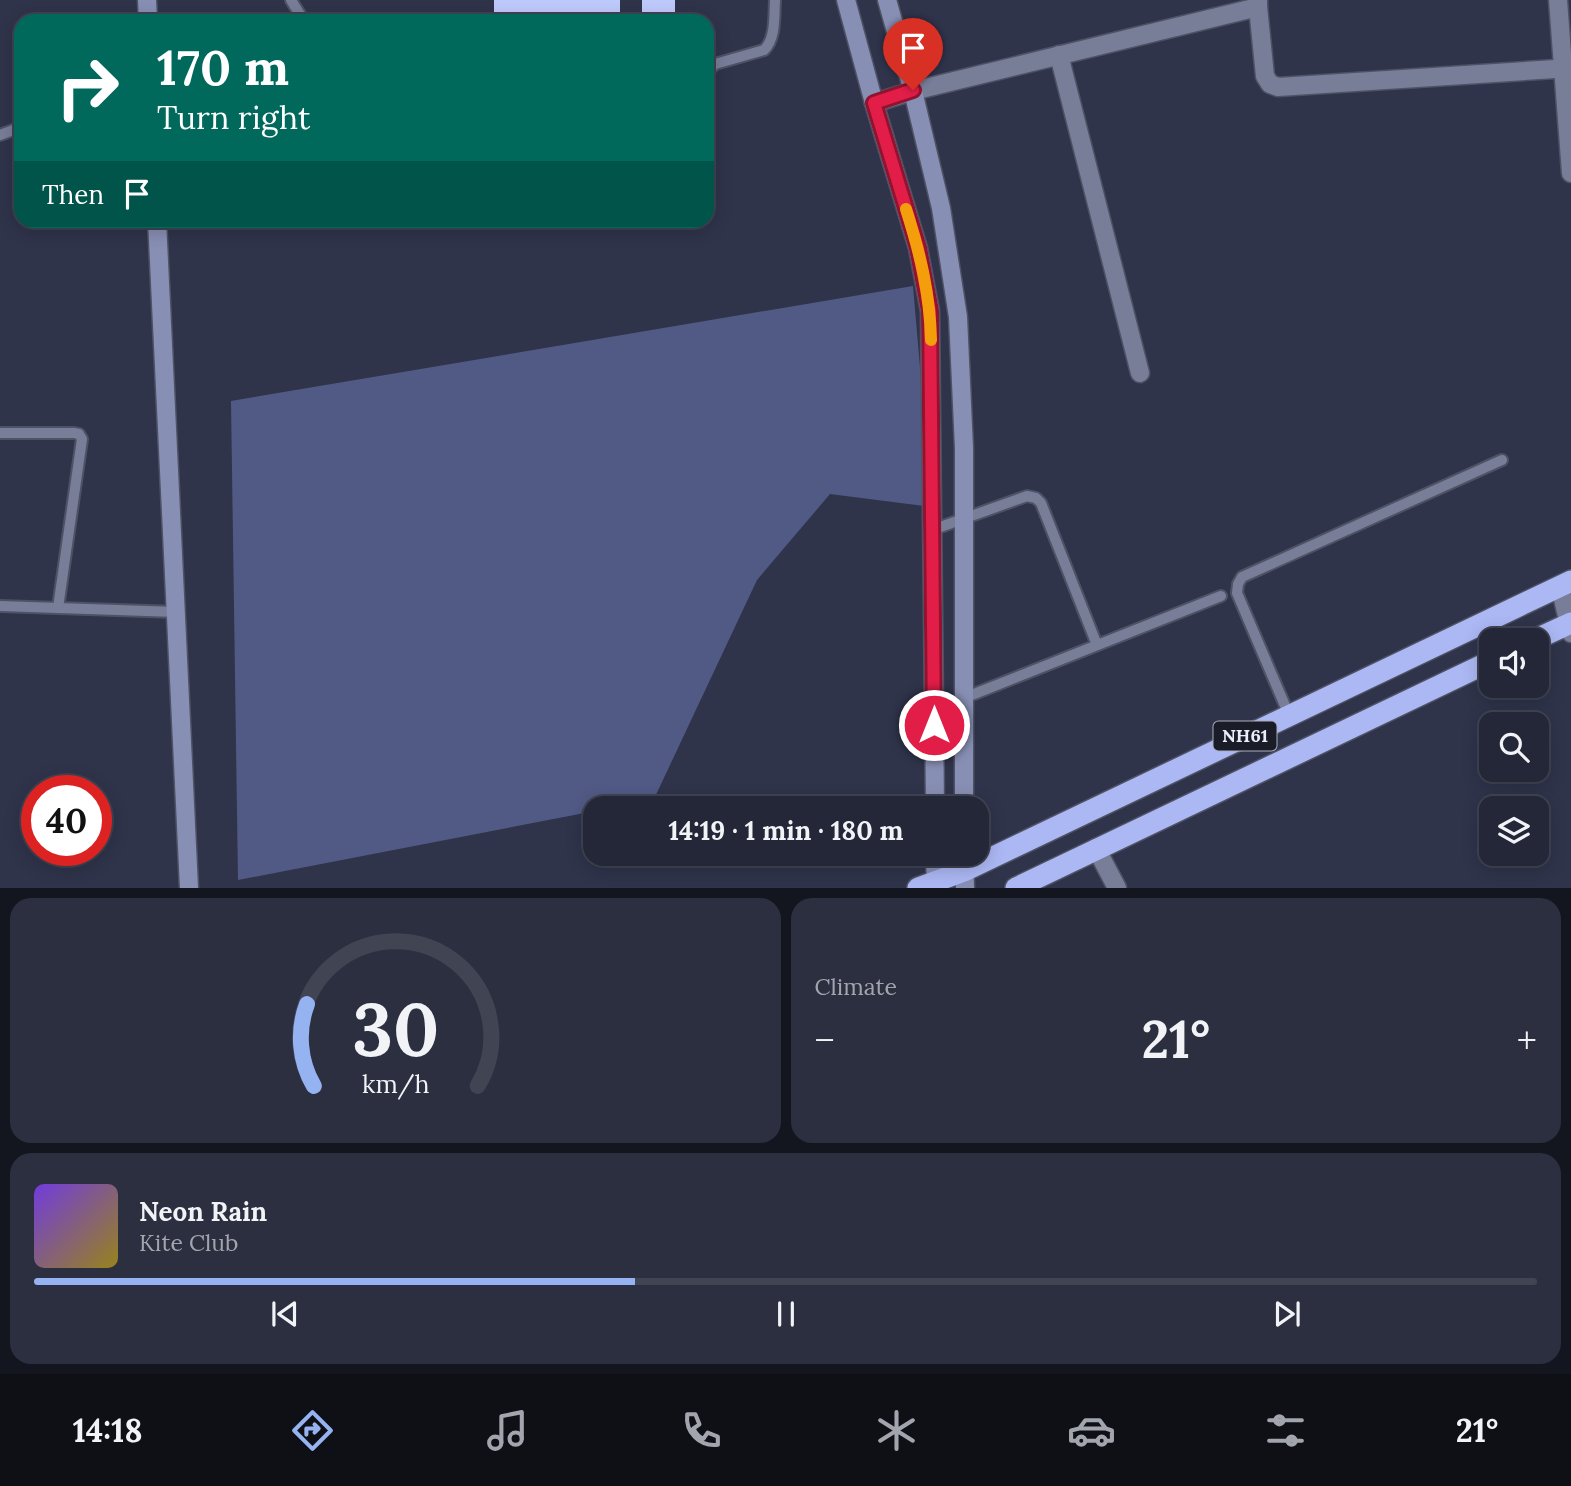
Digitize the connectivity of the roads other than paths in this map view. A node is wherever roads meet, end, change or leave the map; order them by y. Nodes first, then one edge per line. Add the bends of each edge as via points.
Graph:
1 (775, 0) edge
2 (846, 0) edge
3 (887, 0) edge
4 (1558, 0) edge
5 (1258, 3) edge
6 (1059, 55) junction
7 (714, 65) edge
8 (1567, 68) edge
9 (913, 90) junction
10 (874, 103) junction
11 (1571, 173) edge
12 (158, 228) edge
13 (1140, 373) dead end
14 (0, 433) edge
15 (1502, 460) dead end
16 (964, 518) junction
17 (932, 530) junction
18 (1565, 584) edge
19 (1221, 596) dead end
20 (0, 606) edge
21 (58, 608) junction
22 (176, 612) junction
23 (1571, 626) edge
24 (1549, 634) edge
25 (1097, 645) junction
26 (1479, 667) edge
27 (964, 698) junction
28 (1289, 715) junction
29 (935, 796) edge
30 (964, 796) edge
31 (1096, 848) junction
32 (933, 866) edge
33 (964, 871) edge
34 (930, 885) edge
35 (189, 887) edge
36 (1016, 887) edge
37 (1118, 887) edge

1 - 7 lane via 768,46
2 - 10 street
3 - 9 street
4 - 8 street
5 - 6 street
5 - 8 street via 1265,76 1278,87
6 - 9 street
6 - 13 street
8 - 11 street
9 - 10 street
9 - 16 street via 941,208 958,317
10 - 17 street via 918,248 930,311
12 - 22 street
14 - 21 lane via 74,433 82,439
15 - 28 lane via 1242,577 1237,593
16 - 17 lane
16 - 25 lane via 1027,496 1036,498
16 - 27 street
17 - 29 street
18 - 23 street
18 - 28 highway, NH61
19 - 25 lane
20 - 21 lane
21 - 22 lane
22 - 35 street
23 - 24 highway
25 - 27 lane
26 - 31 highway, NH61
27 - 30 street
28 - 33 highway, NH61
31 - 36 highway, NH61
31 - 37 street
32 - 34 street
33 - 34 highway, NH61

